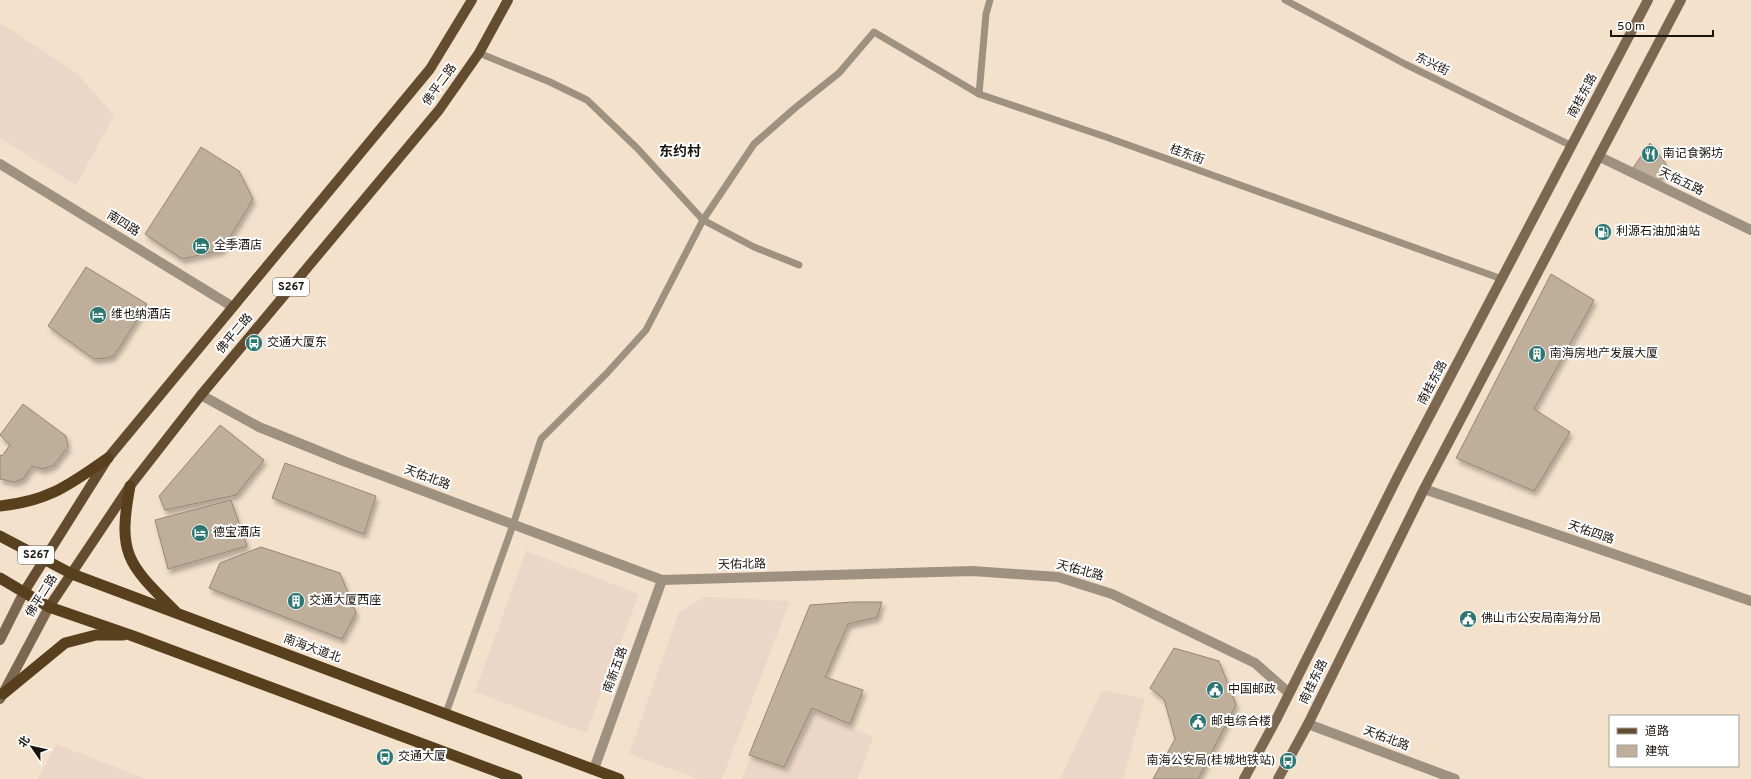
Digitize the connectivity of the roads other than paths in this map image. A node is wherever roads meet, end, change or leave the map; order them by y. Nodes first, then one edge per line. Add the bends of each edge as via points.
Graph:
1 (472, 0) edge
2 (508, 0) edge
3 (990, 0) edge
4 (1285, 0) edge
5 (1648, 0) edge
6 (1682, 0) edge
7 (479, 53) junction
8 (979, 94) junction
9 (1572, 146) junction
10 (1600, 157) junction
11 (0, 164) edge
12 (703, 220) junction
13 (1751, 230) edge
14 (799, 265) dead end
15 (1502, 279) junction
16 (233, 307) junction
17 (201, 395) junction
18 (108, 458) junction
19 (130, 486) junction
20 (1424, 489) junction
21 (0, 506) edge
22 (513, 524) junction
23 (0, 536) edge
24 (44, 559) junction
25 (72, 574) junction
26 (0, 578) edge
27 (662, 580) junction
28 (24, 592) junction
29 (1751, 601) edge
30 (49, 607) junction
31 (178, 614) junction
32 (133, 636) junction
33 (0, 640) edge
34 (1289, 693) junction
35 (1, 696) edge
36 (446, 713) junction
37 (1308, 724) junction
38 (594, 768) junction
39 (517, 779) edge
40 (619, 779) edge
41 (1244, 779) edge
42 (1278, 779) edge
43 (1455, 779) edge

1 - 16 main road, 佛平二路 via 430,69
2 - 7 main road, 佛平二路 / S267
3 - 8 lane via 986,14
4 - 9 lane, 东兴街 via 1406,64
5 - 9 main road, 南桂东路
6 - 10 main road, 南桂东路
7 - 12 lane via 587,100 638,148
7 - 17 main road, 佛平二路 / S267 via 439,110
8 - 12 lane, 桂东街 via 874,32 839,73 754,144
8 - 15 lane, 桂东街
9 - 15 main road, 南桂东路
10 - 13 street, 天佑五路
10 - 20 main road, 南桂东路
11 - 16 street, 南四路
12 - 14 lane via 754,247
12 - 22 lane via 646,330 541,439
15 - 34 main road, 南桂东路 via 1398,476
16 - 18 main road, 佛平二路
17 - 19 main road, 佛平二路 / S267
17 - 22 street, 天佑北路 via 259,427
18 - 21 highway via 61,490 32,501
18 - 24 main road, 佛平二路
19 - 25 main road, 佛平二路 / S267
19 - 31 highway via 124,517 124,538 131,561
20 - 29 street, 天佑四路
20 - 37 main road, 南桂东路
22 - 27 street, 天佑北路
22 - 36 lane
23 - 24 highway, 南海大道北 / S267
24 - 25 highway, 南海大道北 / S267
24 - 28 main road, 佛平二路
25 - 30 main road, 佛平二路 / S267
25 - 31 highway, 南海大道北
26 - 28 highway
27 - 34 street, 天佑北路 via 972,571 1058,577 1112,594 1255,663
27 - 38 street, 南新五路
28 - 30 highway
28 - 33 main road, 佛平二路
30 - 32 highway
30 - 35 main road, 佛平二路
31 - 36 highway, 南海大道北
32 - 35 highway via 96,635 65,644
32 - 39 highway
34 - 41 main road, 南桂东路
36 - 38 highway, 南海大道北
37 - 42 main road, 南桂东路
37 - 43 street, 天佑北路
38 - 40 highway, 南海大道北

